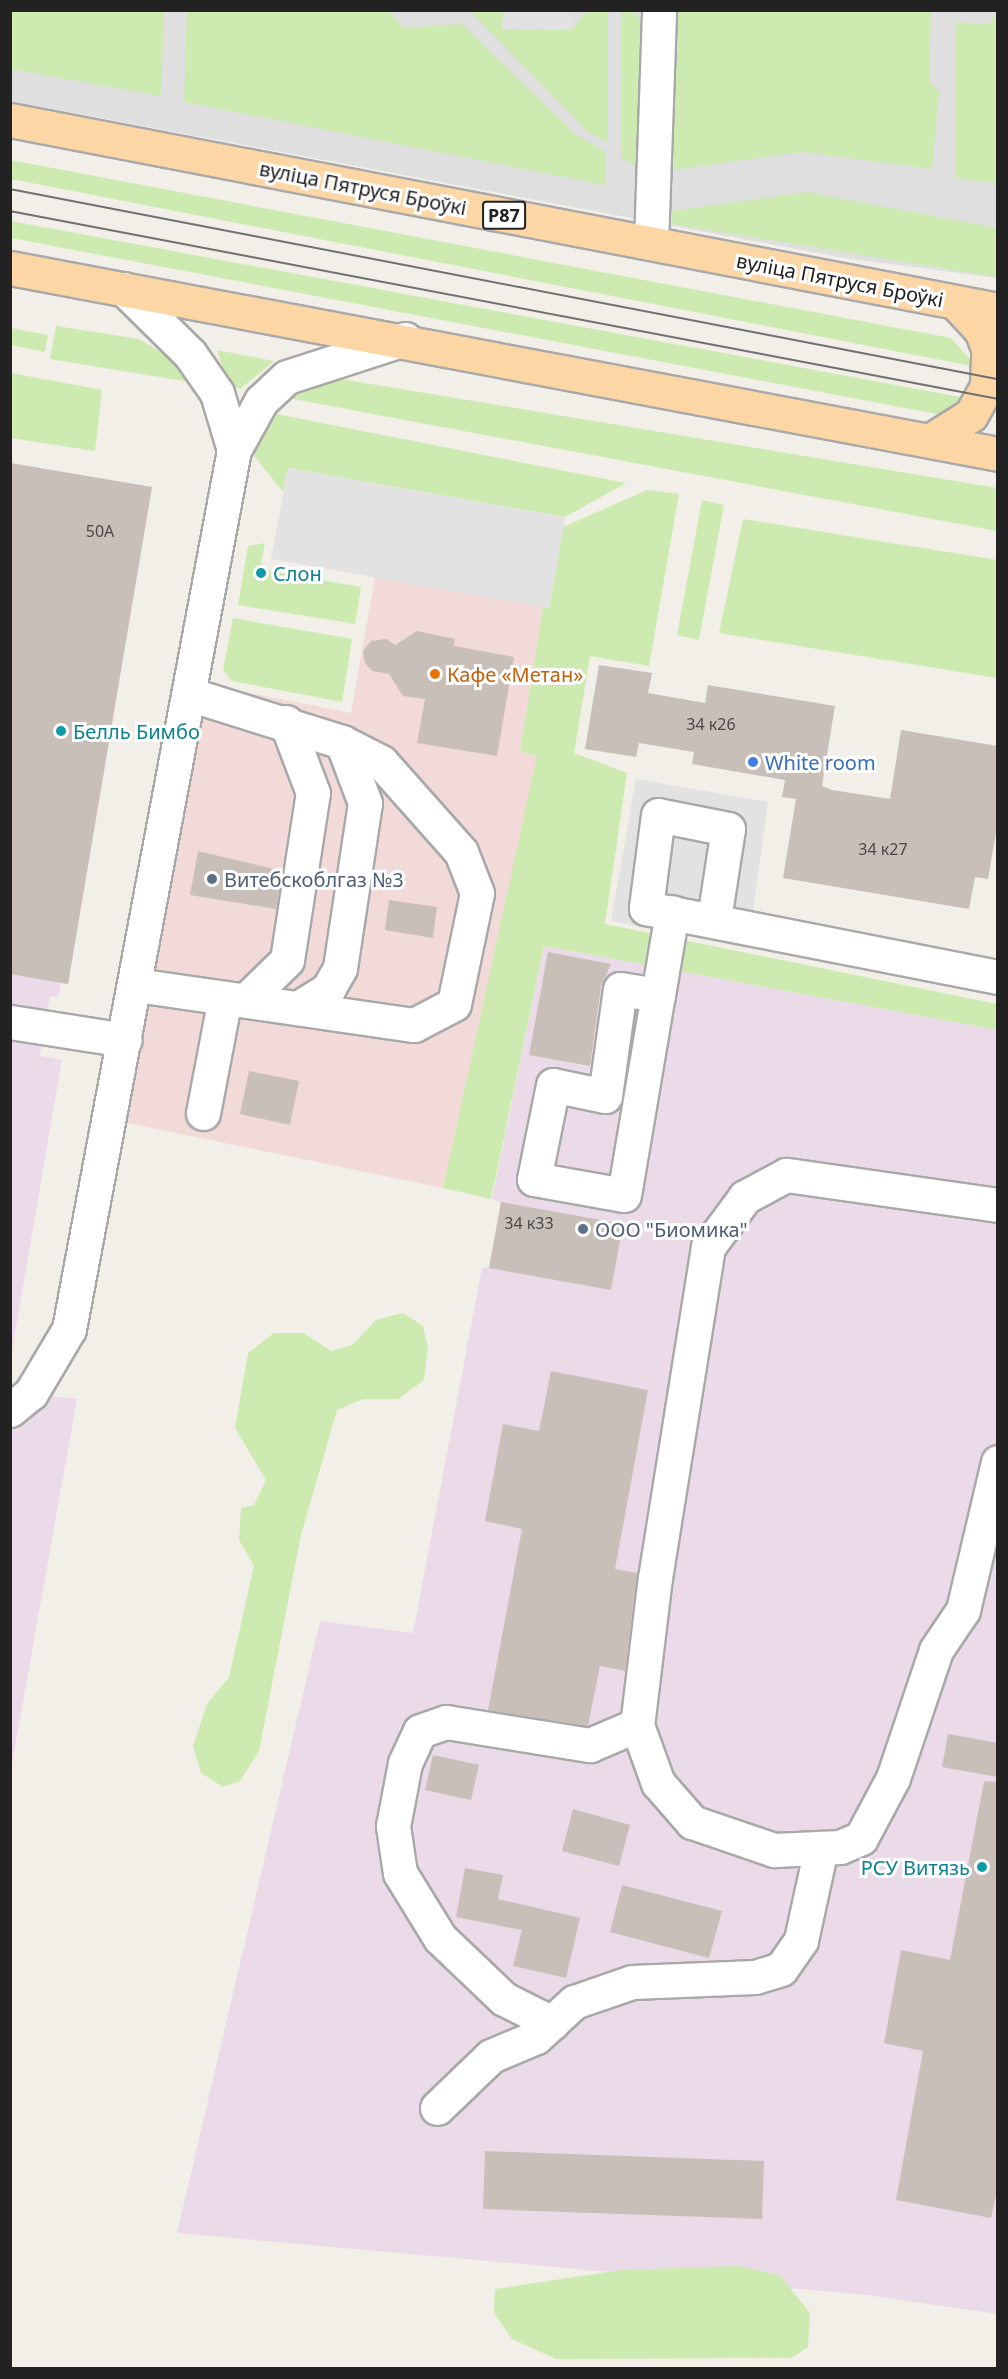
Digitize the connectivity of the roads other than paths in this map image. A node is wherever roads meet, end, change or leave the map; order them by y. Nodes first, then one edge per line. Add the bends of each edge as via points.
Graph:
1 (659, 10) edge
2 (10, 120) edge
3 (651, 243) junction
4 (10, 268) edge
5 (124, 289) junction
6 (956, 302) junction
7 (998, 310) edge
8 (405, 339) junction
9 (931, 440) junction
10 (234, 450) junction
11 (998, 454) edge
12 (189, 694) junction
13 (286, 723) junction
14 (342, 742) junction
15 (672, 912) junction
16 (714, 919) junction
17 (998, 976) edge
18 (136, 985) junction
19 (658, 995) junction
20 (235, 999) junction
21 (298, 1008) junction
22 (10, 1022) edge
23 (126, 1040) junction
24 (203, 1113) dead end
25 (998, 1205) edge
26 (10, 1410) edge
27 (998, 1462) edge
28 (638, 1725) junction
29 (821, 1848) junction
30 (552, 2023) junction
31 (436, 2108) dead end

1 - 3 lane
2 - 3 main road, вуліца Пятруся Броўкі / Р87
3 - 6 main road, вуліца Пятруся Броўкі / Р87
4 - 5 main road
5 - 8 main road
5 - 10 lane via 190,354 217,393
6 - 7 main road, вуліца Пятруся Броўкі / Р87
6 - 9 main road via 981,330 988,348 987,386 971,415
8 - 9 main road
8 - 10 lane via 287,377 261,401
9 - 11 main road
10 - 12 lane
12 - 13 lane
12 - 18 lane
13 - 14 lane
13 - 20 lane via 313,793 287,960
14 - 21 lane via 364,802 340,968 328,989
14 - 21 lane via 381,762 432,814 461,852 477,893 454,1004 436,1018 414,1025
15 - 16 lane
15 - 16 lane via 646,908 658,816 728,829
15 - 19 lane
16 - 17 lane
18 - 20 lane
18 - 23 lane
19 - 19 lane via 624,1195 534,1179 553,1085 605,1096 620,989
20 - 21 lane
20 - 24 lane
22 - 23 lane
23 - 26 lane via 69,1329 31,1392
25 - 28 lane via 786,1175 745,1197 708,1247 655,1577
27 - 29 lane via 963,1610 936,1650 893,1778 861,1838
28 - 29 lane via 658,1783 692,1822 774,1850
28 - 30 lane via 590,1745 446,1722 420,1731 405,1763 393,1826 400,1873 440,1938 504,1999
29 - 30 lane via 801,1940 781,1969 755,1977 632,1982 574,2002
30 - 31 lane via 536,2037 491,2056

